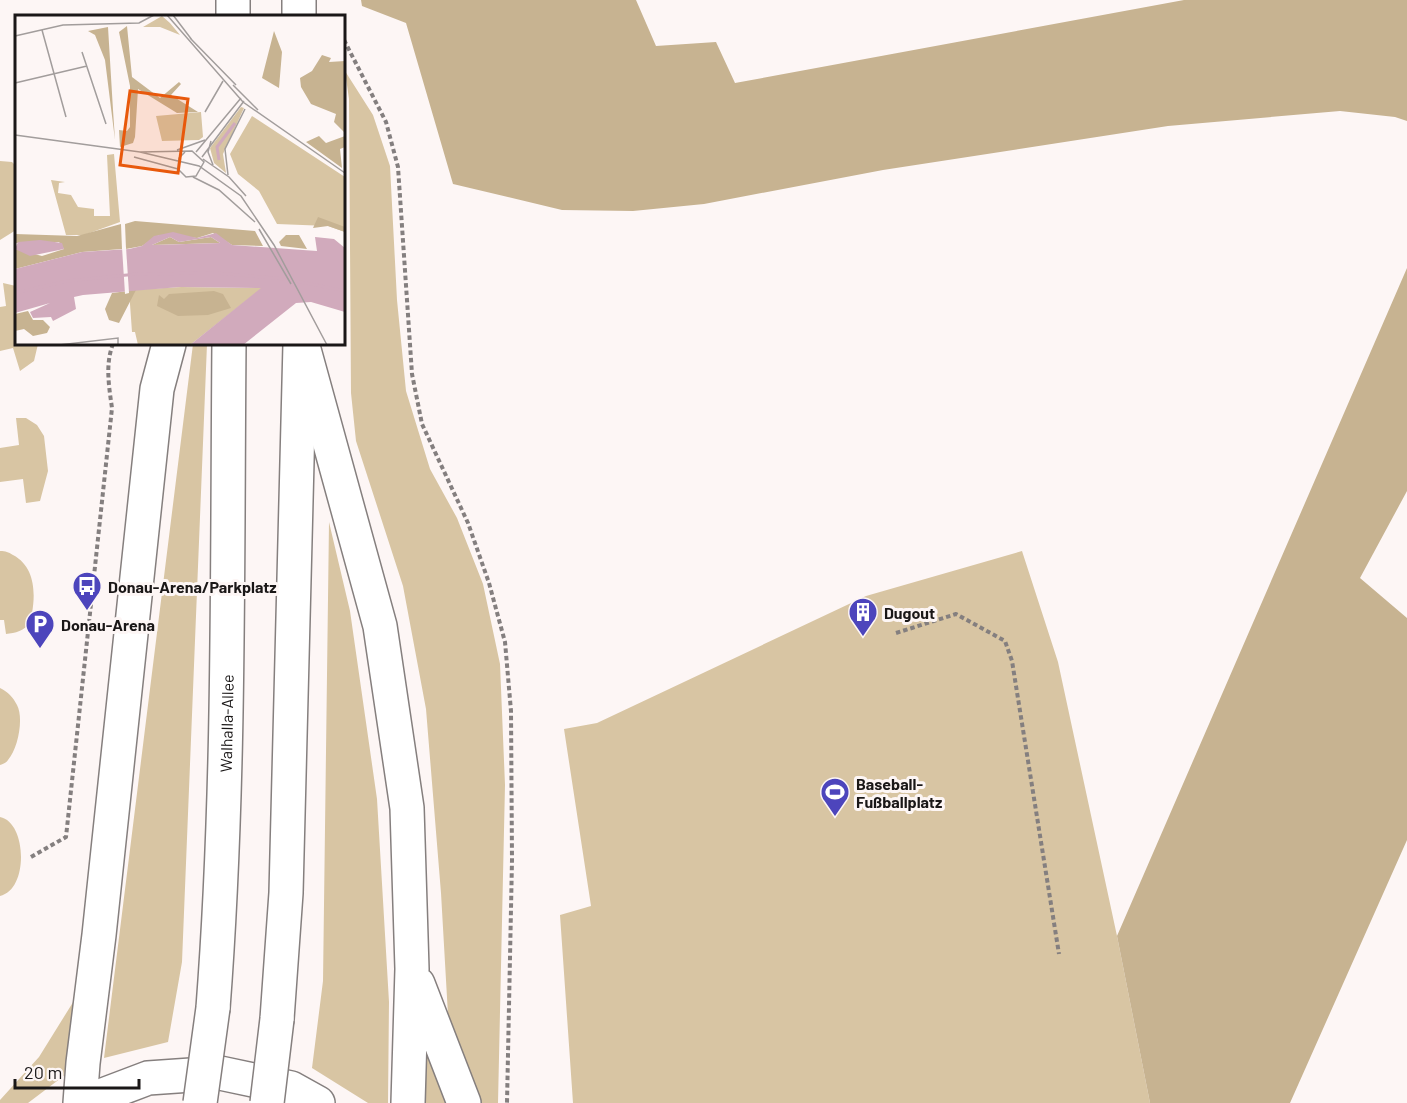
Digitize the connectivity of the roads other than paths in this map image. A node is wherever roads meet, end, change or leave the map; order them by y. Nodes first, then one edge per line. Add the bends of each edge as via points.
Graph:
1 (169, 345) edge
2 (229, 345) edge
3 (301, 345) edge
4 (301, 345) edge
5 (412, 969) junction
6 (81, 1103) edge
7 (200, 1103) edge
8 (267, 1103) edge
9 (318, 1103) edge
10 (408, 1103) edge
11 (464, 1103) edge

1 - 6 main road via 157,389
2 - 7 main road, Walhalla-Allee, bridge via 225,762 213,1008
3 - 5 main road via 380,626 406,808
4 - 8 main road, bridge via 286,893
5 - 10 main road
5 - 11 main road
6 - 9 main road via 148,1078 220,1073 291,1088

